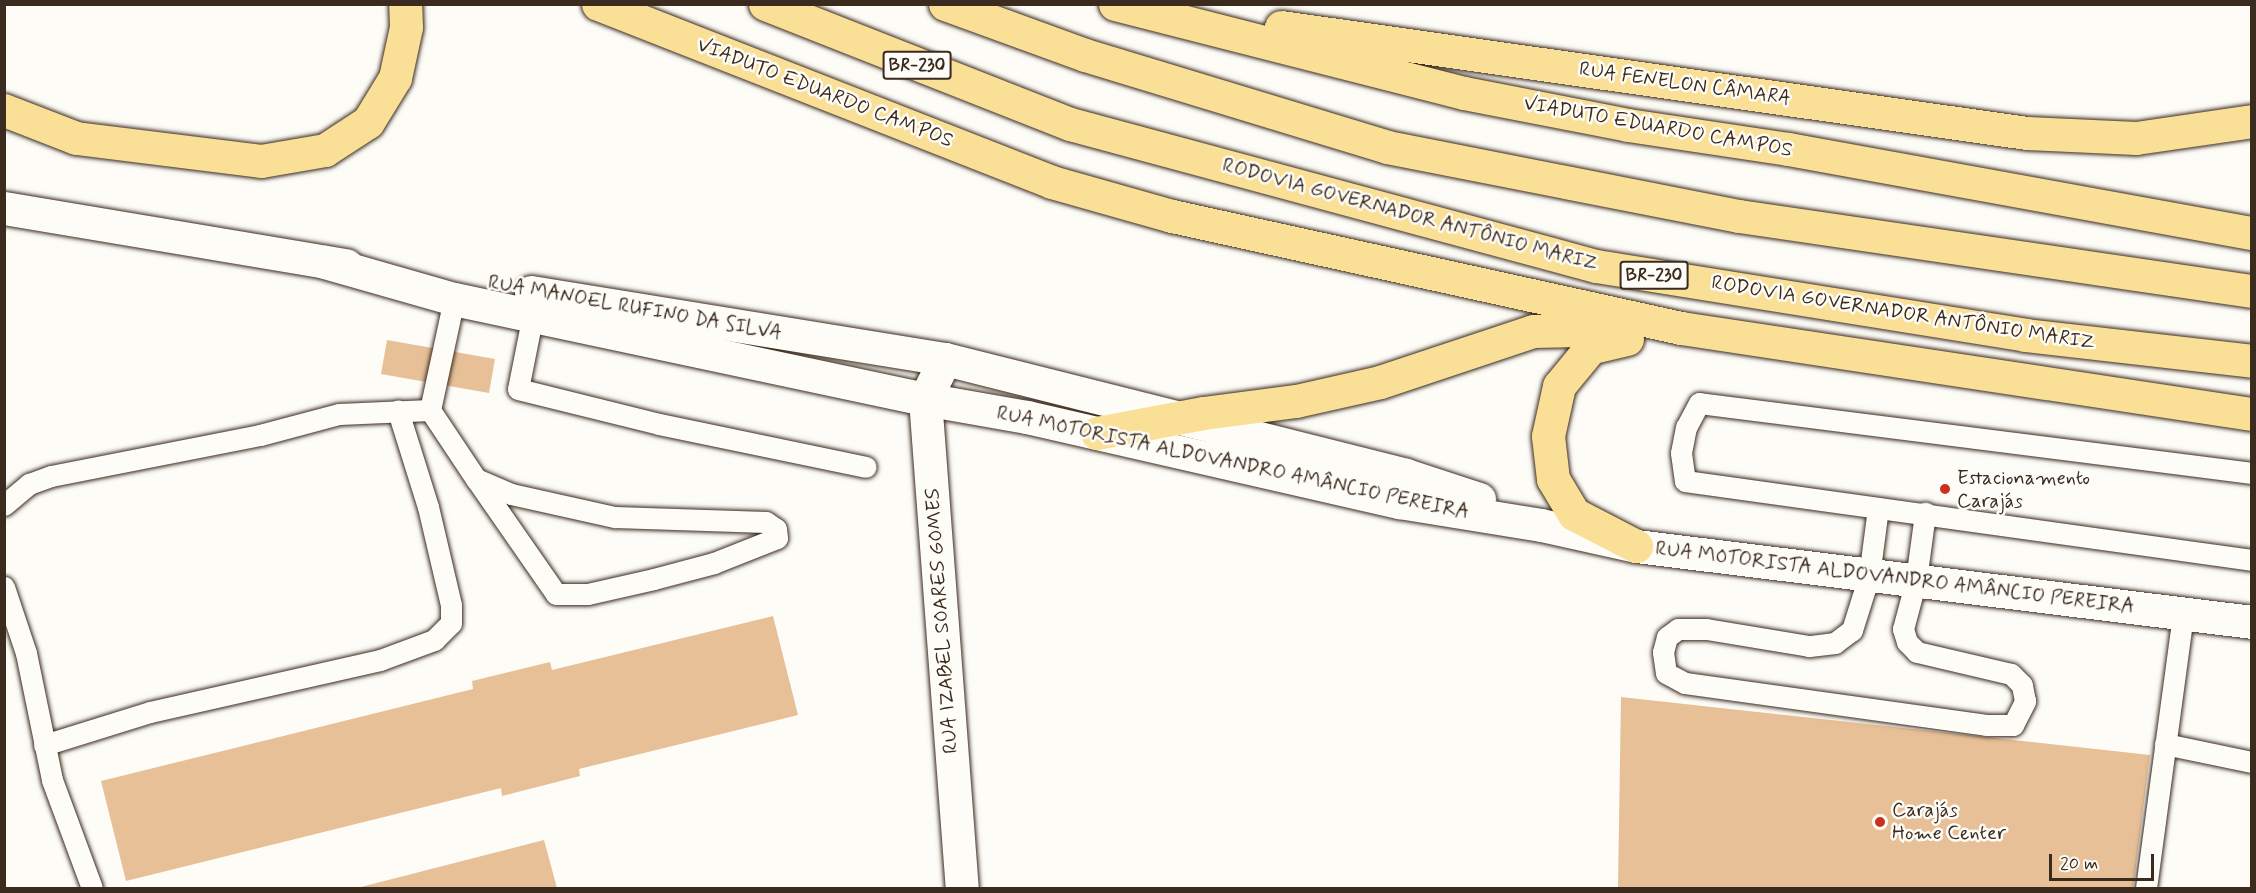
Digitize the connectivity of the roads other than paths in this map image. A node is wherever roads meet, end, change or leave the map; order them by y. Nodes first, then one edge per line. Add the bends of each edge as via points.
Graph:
1 (405, 4) edge
2 (598, 4) edge
3 (765, 4) edge
4 (945, 4) edge
5 (1115, 4) edge
6 (1120, 4) edge
7 (4, 110) edge
8 (2252, 121) edge
9 (4, 208) edge
10 (2252, 233) edge
11 (324, 262) junction
12 (2252, 291) edge
13 (454, 298) junction
14 (533, 314) junction
15 (1681, 328) junction
16 (945, 359) junction
17 (2252, 361) edge
18 (925, 399) junction
19 (430, 410) junction
20 (398, 411) junction
21 (2252, 414) edge
22 (1178, 417) junction
23 (1097, 433) junction
24 (866, 467) dead end
25 (2252, 473) edge
26 (476, 479) junction
27 (4, 506) edge
28 (1878, 508) junction
29 (1925, 513) junction
30 (1541, 525) junction
31 (1636, 546) junction
32 (2252, 560) edge
33 (1869, 576) junction
34 (1916, 580) junction
35 (4, 587) edge
36 (2183, 613) junction
37 (2252, 622) edge
38 (2165, 744) junction
39 (44, 745) junction
40 (2252, 762) edge
41 (92, 888) edge
42 (962, 888) edge
43 (2146, 888) edge

1 - 7 main road via 406,27 395,78 368,122 325,150 261,161 76,138
2 - 15 main road, VIADUTO EDUARDO CAMPOS via 1052,182 1172,216
3 - 17 main road, RODOVIA GOVERNADOR ANTÔNIO MARIZ / BR-230 via 1070,124 1596,266 2025,335
4 - 12 main road via 1085,55 1398,150 1739,216
5 - 10 main road, VIADUTO EDUARDO CAMPOS via 1464,93
6 - 8 main road, RUA FENELON CÂMARA via 2026,133 2136,138
9 - 11 main road, RUA MANOEL RUFINO DA SILVA
11 - 13 main road, RUA MANOEL RUFINO DA SILVA
11 - 16 main road, RUA MANOEL RUFINO DA SILVA via 442,275
13 - 14 main road, RUA MANOEL RUFINO DA SILVA
13 - 19 lane
14 - 18 main road, RUA MANOEL RUFINO DA SILVA
14 - 24 lane via 518,389 659,424
15 - 21 main road
15 - 22 main road via 1533,331 1380,382 1296,401
15 - 31 main road via 1591,347 1559,386 1548,436 1553,479 1574,514
16 - 18 main road
16 - 22 main road, RUA MOTORISTA ALDOVANDRO AMÂNCIO PEREIRA
18 - 23 main road, RUA MOTORISTA ALDOVANDRO AMÂNCIO PEREIRA
18 - 42 main road, RUA IZABEL SOARES GOMES
19 - 20 lane
19 - 26 lane
20 - 27 lane via 339,414 249,437 51,476 29,484
20 - 39 lane via 428,507 451,605 451,623 434,640 380,660 150,712
22 - 23 main road
22 - 30 main road, RUA MOTORISTA ALDOVANDRO AMÂNCIO PEREIRA via 1406,476 1482,500
23 - 30 main road, RUA MOTORISTA ALDOVANDRO AMÂNCIO PEREIRA via 1399,502
25 - 28 lane via 1699,403 1686,427 1681,453 1685,481
26 - 26 lane via 510,494 557,507 615,517 766,522 776,529 777,538 714,563 654,579 588,594 556,594
28 - 29 lane
28 - 33 lane
29 - 32 lane
29 - 34 lane
30 - 31 main road, RUA MOTORISTA ALDOVANDRO AMÂNCIO PEREIRA
31 - 33 main road, RUA MOTORISTA ALDOVANDRO AMÂNCIO PEREIRA
33 - 34 main road, RUA MOTORISTA ALDOVANDRO AMÂNCIO PEREIRA
33 - 34 lane via 1852,630 1835,643 1809,646 1706,629 1678,629 1667,637 1663,652 1665,673 1685,683 1986,725 2013,725 2025,701 2022,685 2011,674 1917,652 1907,642 1903,629
34 - 36 main road, RUA MOTORISTA ALDOVANDRO AMÂNCIO PEREIRA
35 - 39 lane via 26,653
36 - 37 main road, RUA MOTORISTA ALDOVANDRO AMÂNCIO PEREIRA
36 - 38 lane
38 - 40 lane
38 - 43 lane
39 - 41 lane via 52,780

